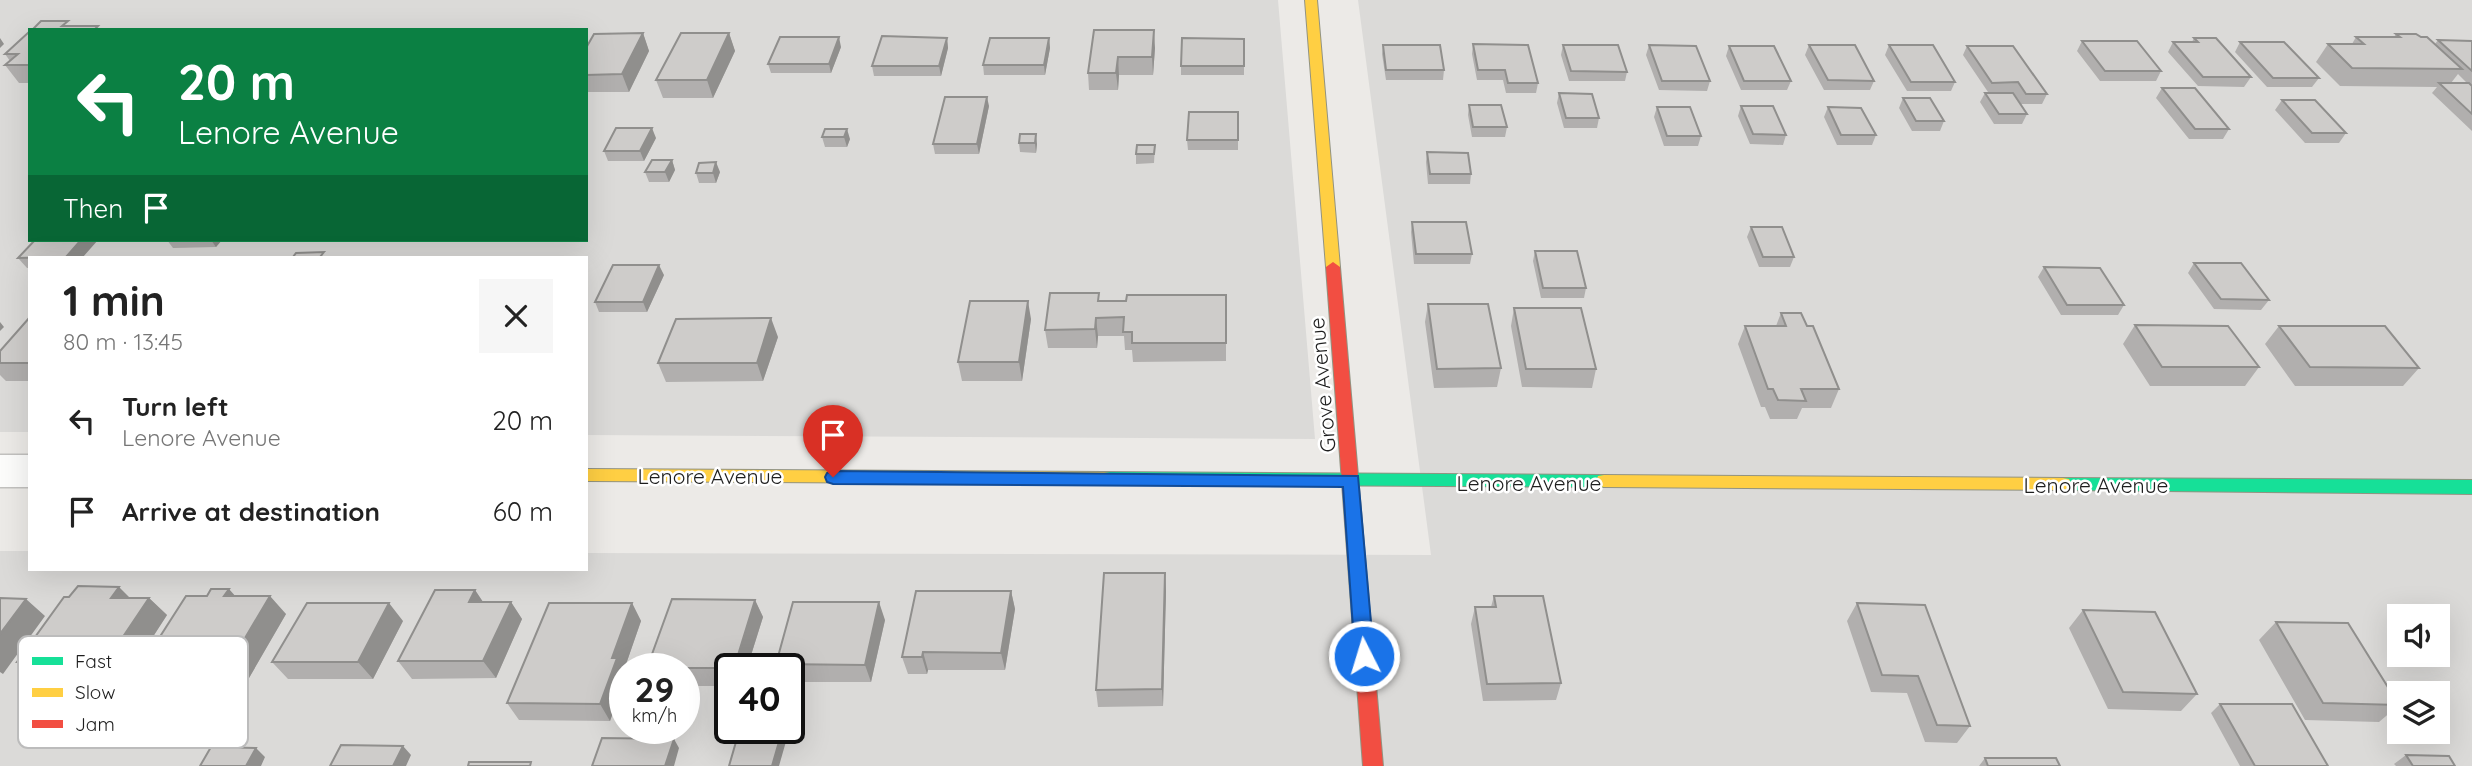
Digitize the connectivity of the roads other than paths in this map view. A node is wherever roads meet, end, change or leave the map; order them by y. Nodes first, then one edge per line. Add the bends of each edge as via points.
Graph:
1 (1311, 0) edge
2 (0, 471) edge
3 (28, 471) edge
4 (588, 475) edge
5 (1352, 481) junction
6 (2472, 487) edge
7 (1373, 766) edge

1 - 5 street, Grove Avenue
2 - 3 street
4 - 5 street, Lenore Avenue
5 - 6 street, Lenore Avenue
5 - 7 street, Grove Avenue

